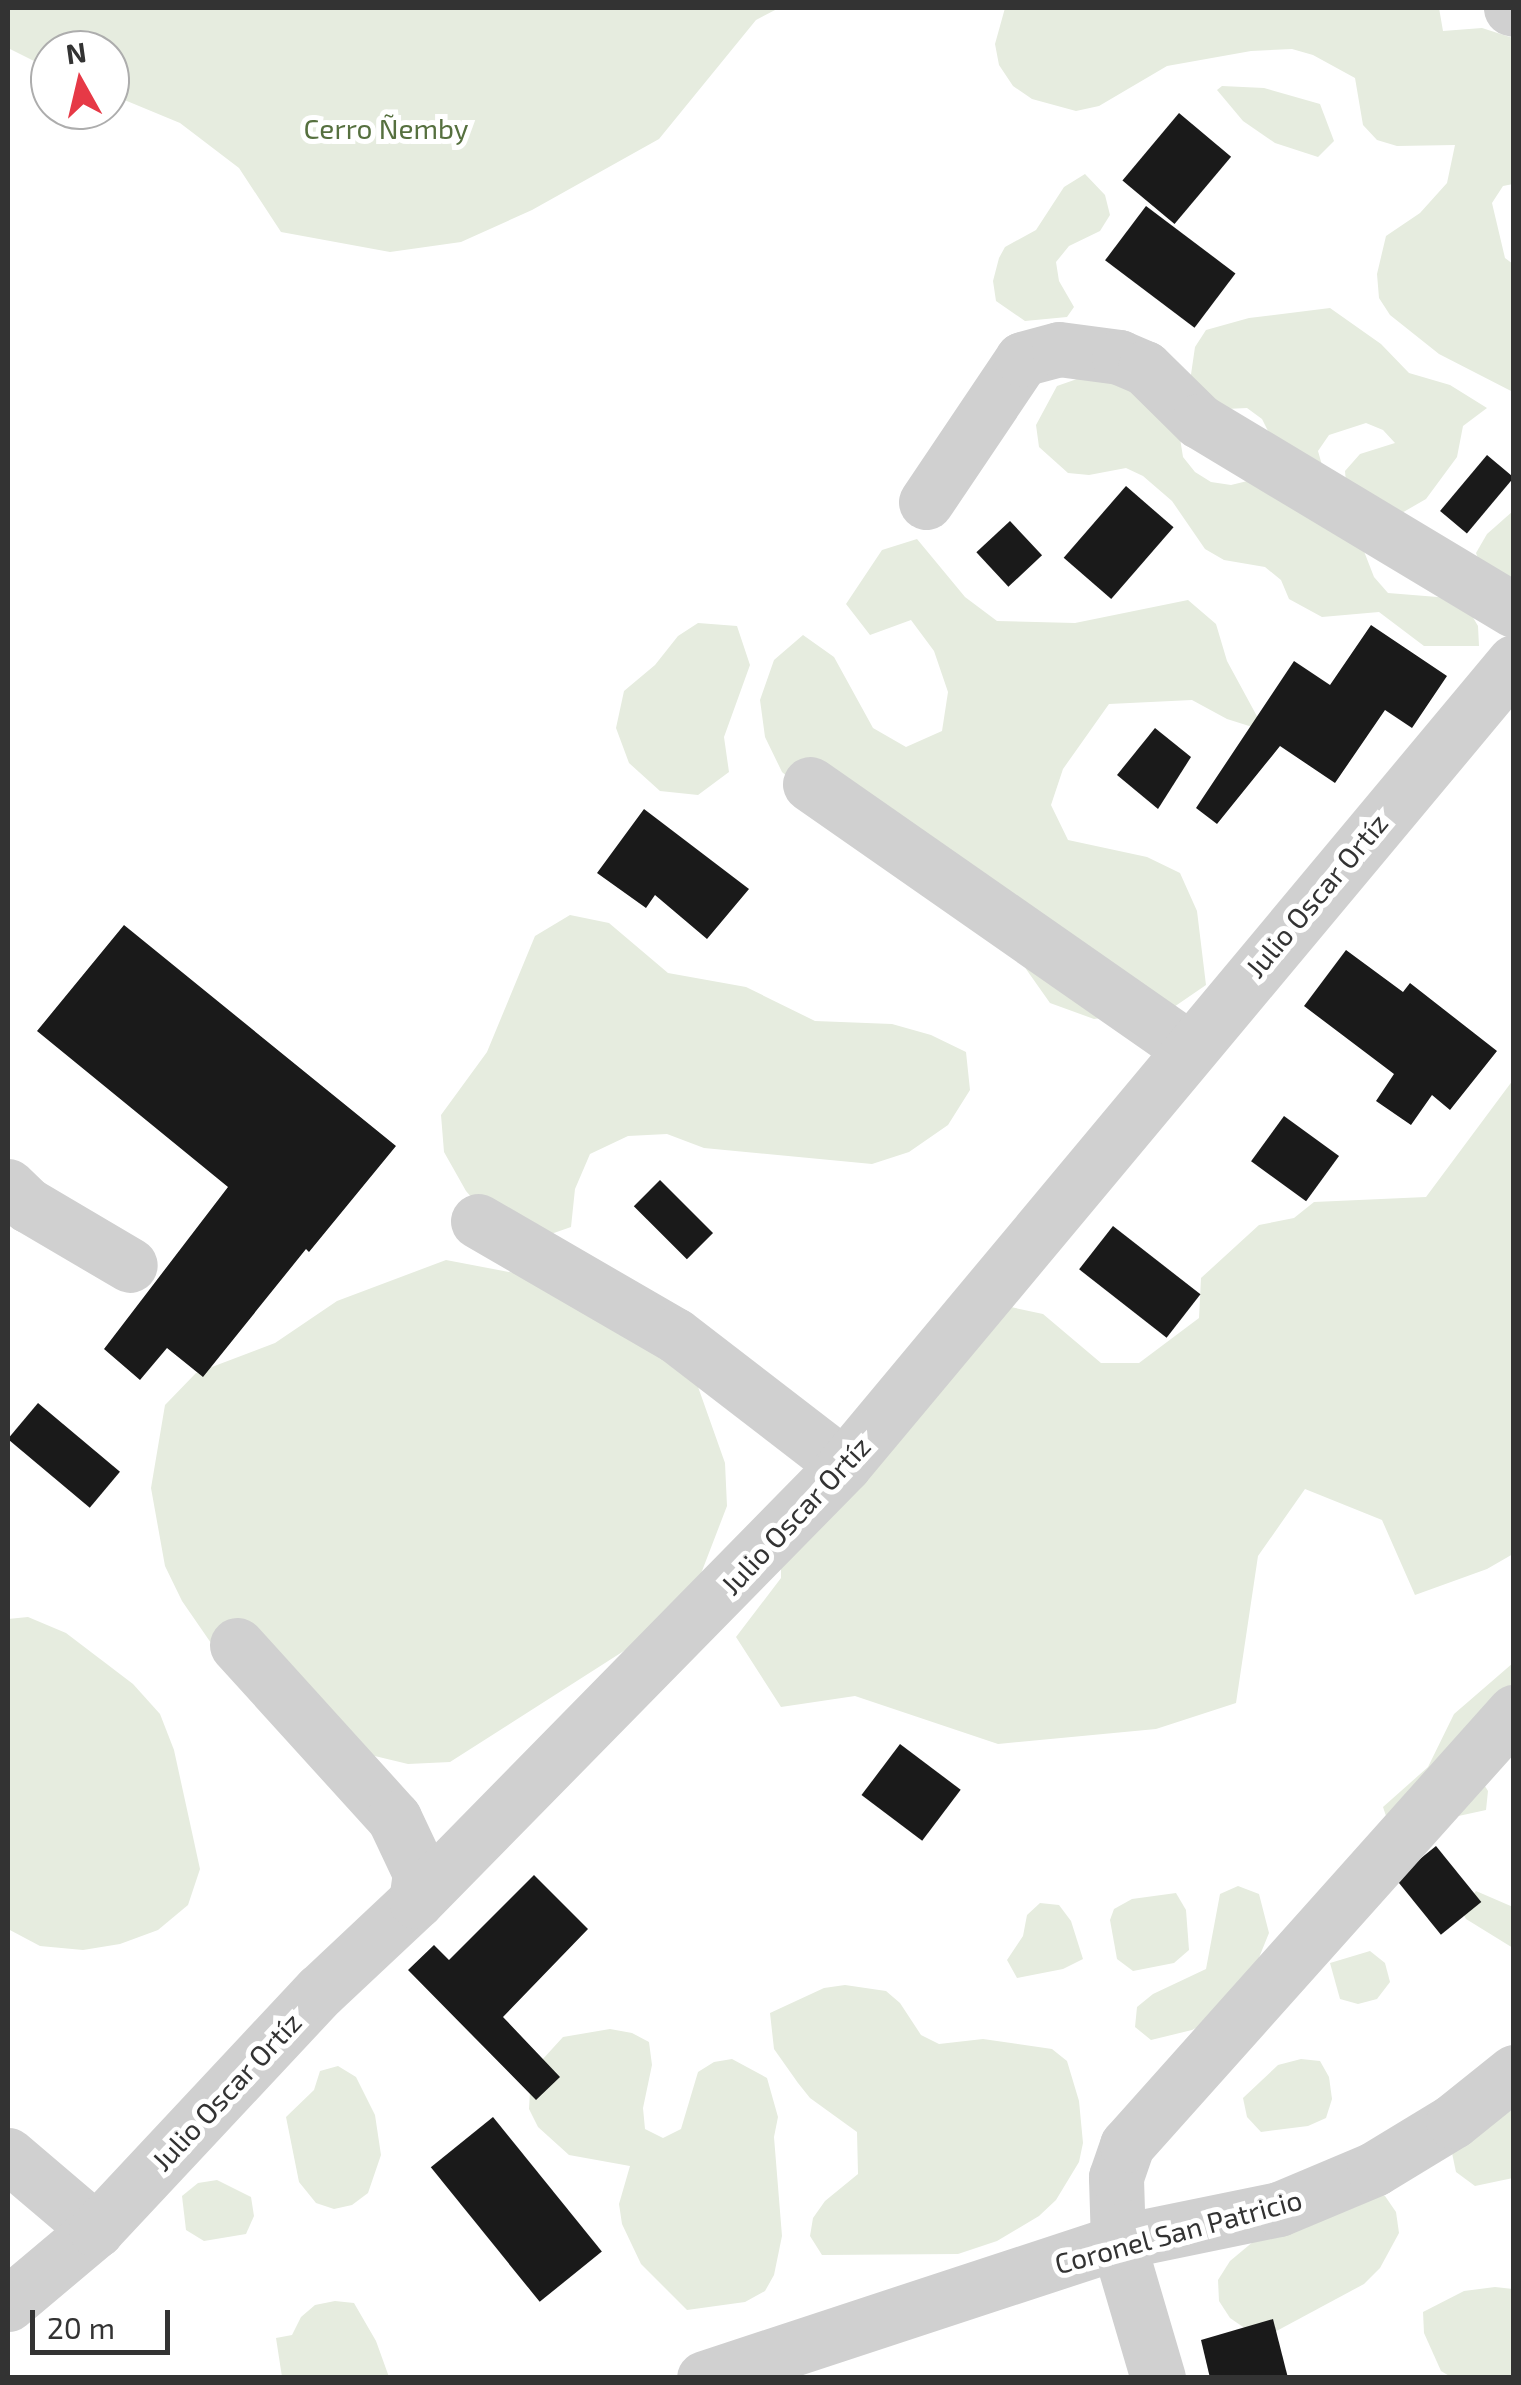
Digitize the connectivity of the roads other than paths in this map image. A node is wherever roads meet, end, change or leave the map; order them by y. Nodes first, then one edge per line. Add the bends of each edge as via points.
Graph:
1 (926, 502) dead end
2 (1514, 610) edge
3 (1514, 662) edge
4 (810, 784) dead end
5 (1188, 1048) junction
6 (8, 1186) edge
7 (478, 1221) dead end
8 (130, 1265) dead end
9 (844, 1465) junction
10 (238, 1645) dead end
11 (1514, 1712) edge
12 (416, 1900) junction
13 (1514, 2072) edge
14 (8, 2154) edge
15 (96, 2230) junction
16 (1118, 2242) junction
17 (8, 2304) edge
18 (704, 2378) edge
19 (1158, 2378) edge

1 - 2 street via 1022,359 1059,349 1119,357 1144,368 1199,421
3 - 5 street, Julio Oscar Ortíz
4 - 5 street
5 - 9 street, Julio Oscar Ortíz
6 - 8 street via 28,1205
7 - 9 street via 675,1335
9 - 12 street, Julio Oscar Ortíz
10 - 12 street via 394,1818 420,1873
11 - 16 street via 1127,2145 1116,2177
12 - 15 street, Julio Oscar Ortíz via 320,1990
13 - 16 street, Coronel San Patricio via 1453,2121 1374,2169 1278,2209
14 - 15 street
15 - 17 street, Julio Oscar Ortíz
16 - 18 street, Coronel San Patricio
16 - 19 street

